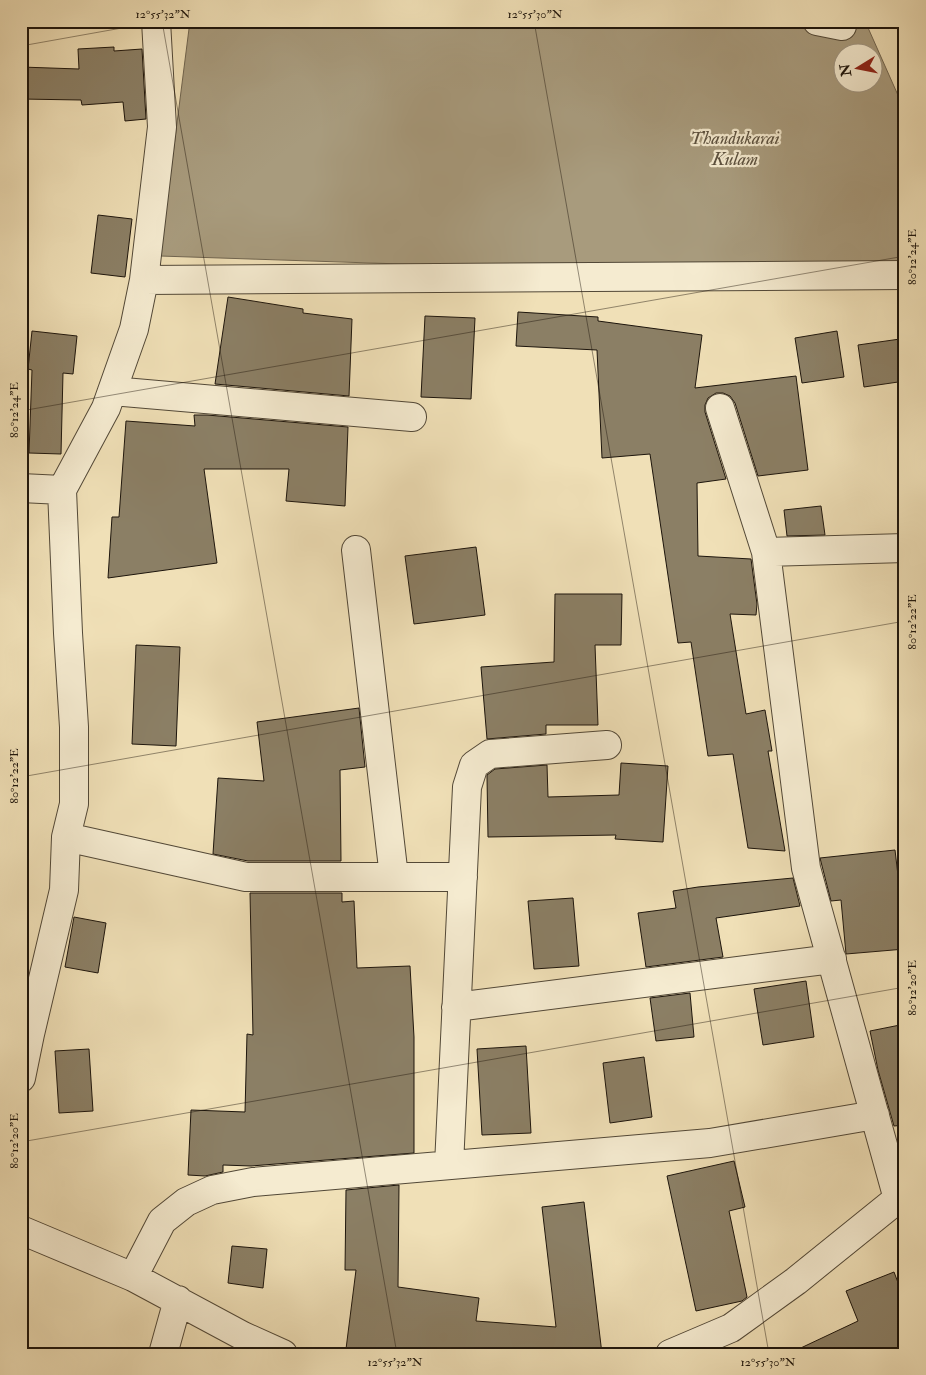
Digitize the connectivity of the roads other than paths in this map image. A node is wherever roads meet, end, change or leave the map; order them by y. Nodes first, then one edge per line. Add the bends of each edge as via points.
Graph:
1 (156, 21) edge
2 (905, 275) edge
3 (144, 280) junction
4 (112, 390) junction
5 (720, 408) dead end
6 (412, 417) dead end
7 (21, 488) edge
8 (62, 490) junction
9 (905, 548) edge
10 (356, 550) dead end
11 (766, 552) junction
12 (607, 745) dead end
13 (66, 838) junction
14 (394, 877) junction
15 (462, 878) junction
16 (832, 959) junction
17 (456, 1007) junction
18 (21, 1078) edge
19 (875, 1115) junction
20 (449, 1165) junction
21 (901, 1196) edge
22 (21, 1230) edge
23 (133, 1277) junction
24 (178, 1300) junction
25 (163, 1354) edge
26 (283, 1354) edge
27 (670, 1354) edge

1 - 3 street via 162,127
2 - 3 street
3 - 4 street via 134,329
4 - 6 street
4 - 8 street via 106,408
5 - 11 street
7 - 8 street
8 - 13 street via 74,727 74,804
9 - 11 street
10 - 14 street
11 - 16 street via 806,868
12 - 15 street via 490,754 474,765 467,786
13 - 14 street via 246,877
13 - 18 street via 64,890
14 - 15 street
15 - 17 street
16 - 17 street
16 - 19 street
17 - 20 street
19 - 20 street via 710,1143
19 - 21 street
20 - 23 street via 252,1182 212,1190 186,1202 162,1221
21 - 27 street via 796,1281 731,1328
22 - 23 street
23 - 24 street
24 - 25 street
24 - 26 street

